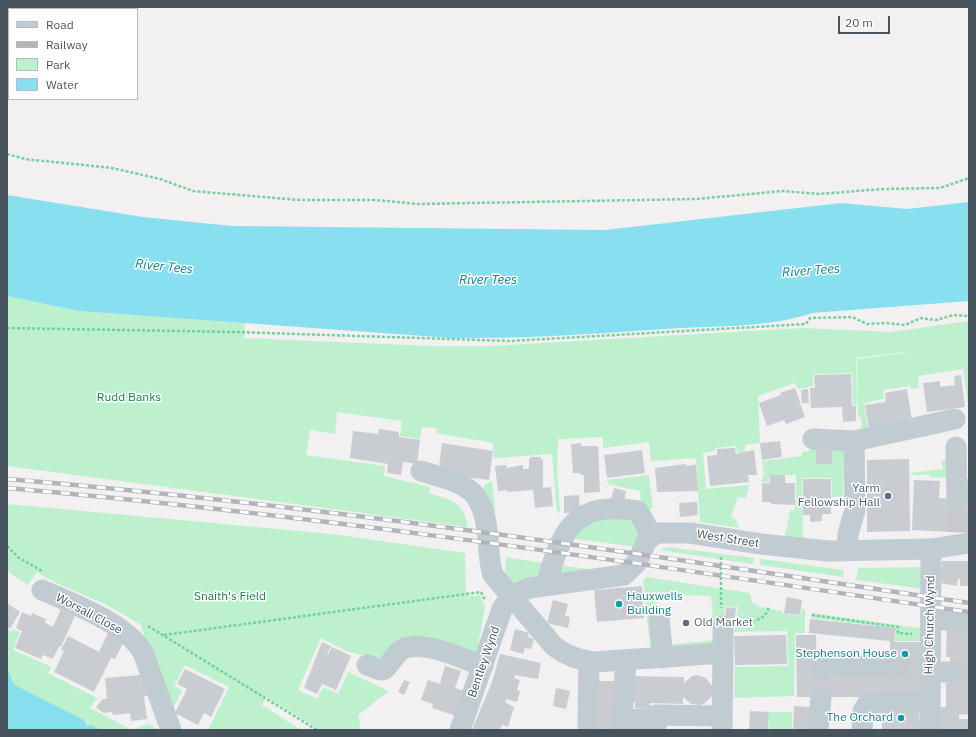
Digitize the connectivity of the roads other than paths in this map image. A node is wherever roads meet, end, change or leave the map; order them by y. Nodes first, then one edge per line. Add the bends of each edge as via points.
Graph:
1 (956, 419) dead end
2 (813, 439) dead end
3 (854, 441) junction
4 (956, 447) dead end
5 (422, 471) dead end
6 (957, 499) tunnel mouth
7 (652, 536) junction
8 (961, 540) edge
9 (931, 549) junction
10 (847, 551) junction
11 (44, 581) road end
12 (546, 586) junction
13 (511, 596) junction
14 (659, 618) dead end
15 (969, 624) edge
16 (722, 626) road end
17 (931, 626) junction
18 (723, 653) junction
19 (662, 658) junction
20 (626, 660) junction
21 (589, 661) junction
22 (367, 665) dead end
23 (483, 666) junction
24 (890, 666) tunnel mouth
25 (822, 671) dead end
26 (930, 701) junction
27 (821, 702) dead end
28 (667, 722) edge
29 (722, 723) edge
30 (588, 725) dead end
31 (621, 725) edge
32 (171, 730) edge
33 (460, 730) edge
34 (818, 730) edge
35 (862, 730) edge
36 (930, 730) edge

1 - 3 street
2 - 3 street
3 - 10 street via 855,510 848,534
4 - 6 street
5 - 13 street via 462,486 477,496 487,522 493,575
7 - 10 street, West Street via 669,532 690,533 804,549
7 - 12 street via 647,540 634,566 624,575
7 - 12 street via 638,511 602,509 582,515 572,523 564,536
8 - 9 street, West Street
9 - 10 street, West Street
9 - 17 street, High Church Wynd
11 - 32 street, Worsall Close via 89,612 125,632 139,645
12 - 13 street via 529,588
13 - 21 street via 554,646 568,655
13 - 23 street, Bentley Wynd via 502,609
14 - 19 street
15 - 17 street
16 - 18 street
17 - 26 street, High Church Wynd
18 - 19 street
18 - 29 street
19 - 20 street
20 - 21 street
20 - 31 street
21 - 30 street
22 - 23 street via 386,669 398,651 414,646 436,650
23 - 33 street, Bentley Wynd
24 - 25 street via 822,665
26 - 35 street via 868,703 863,711
26 - 36 street, High Church Wynd
27 - 34 street
28 - 29 street
28 - 31 street

